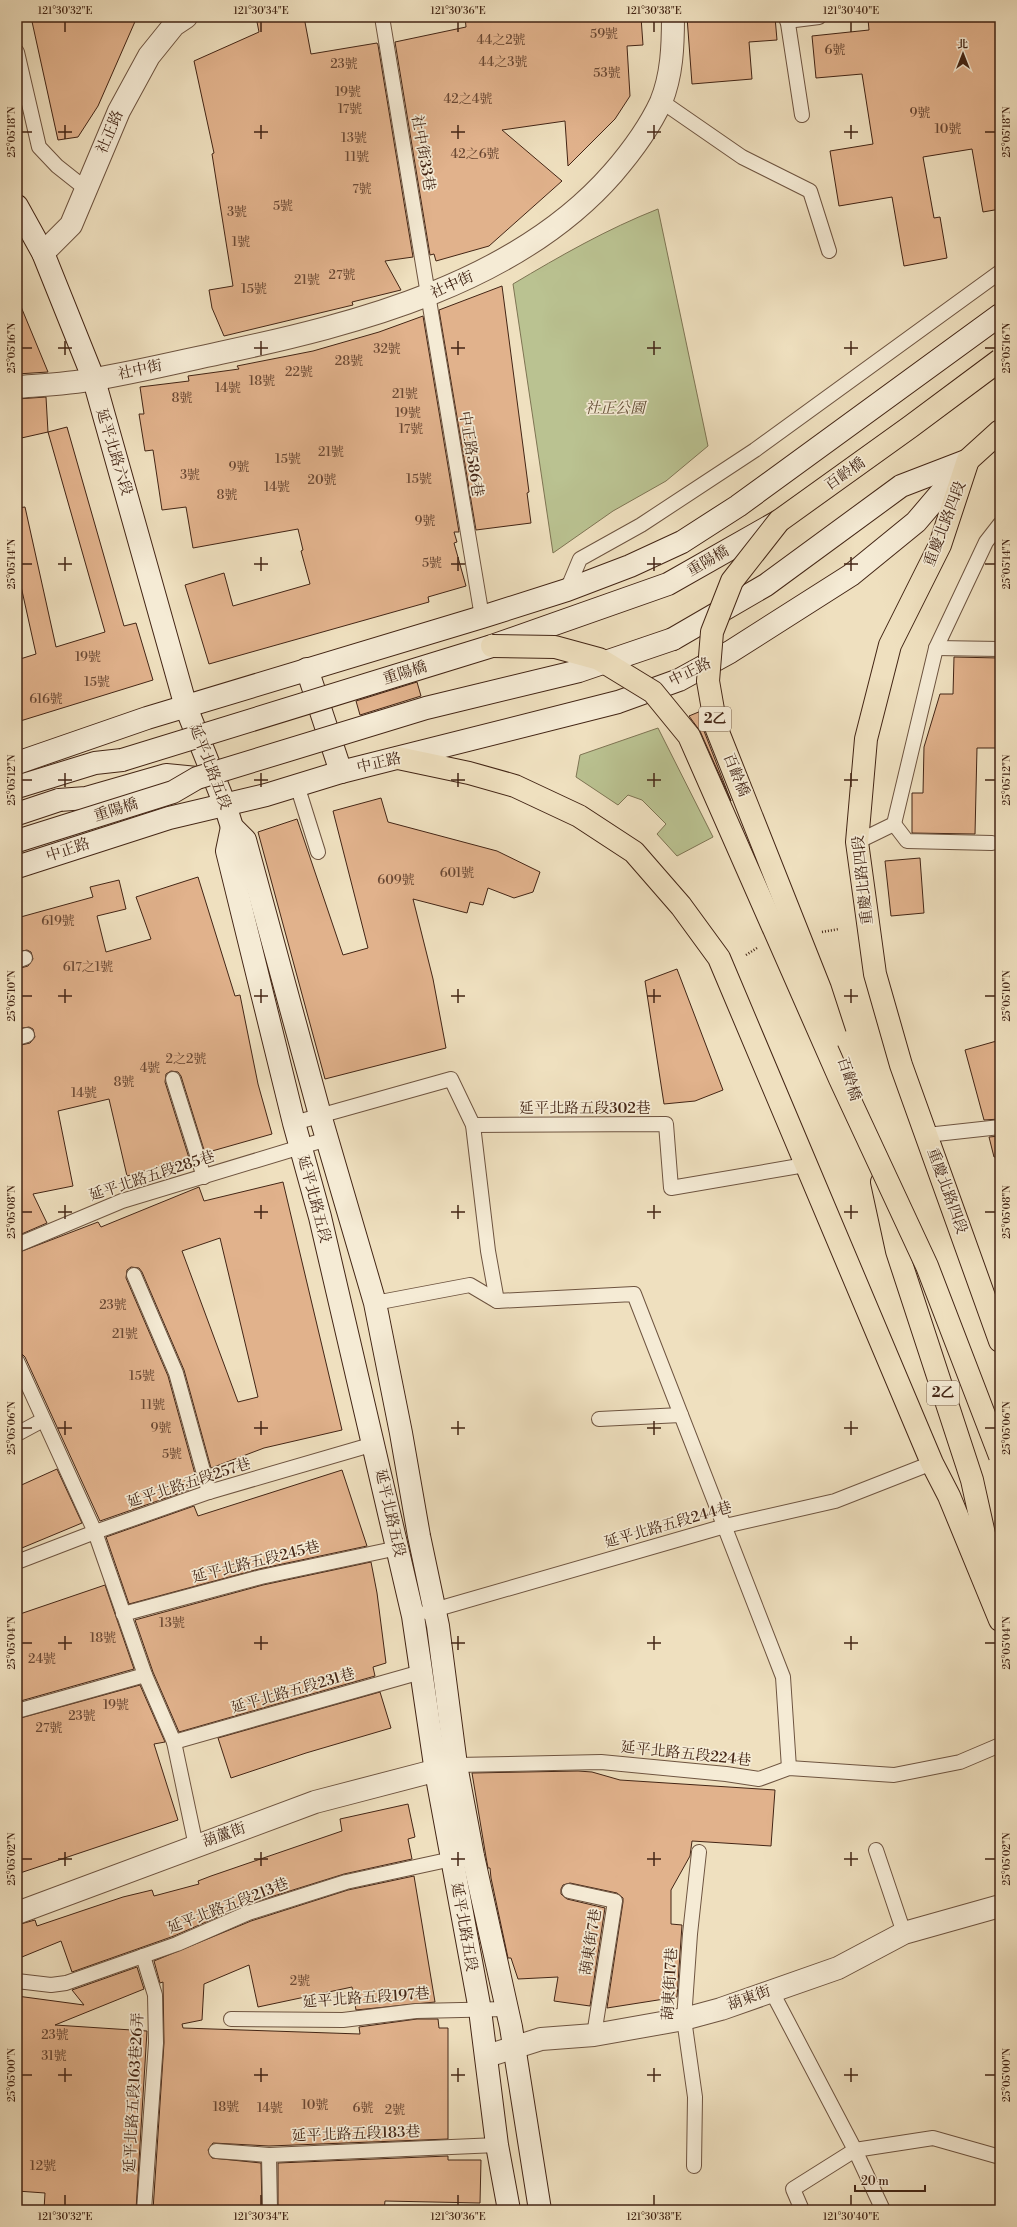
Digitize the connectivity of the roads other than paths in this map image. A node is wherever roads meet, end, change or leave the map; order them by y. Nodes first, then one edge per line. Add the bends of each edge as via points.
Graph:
1 (186, 17) edge
2 (382, 17) edge
3 (674, 17) edge
4 (819, 17) edge
5 (787, 19) edge
6 (17, 52) edge
7 (661, 101) junction
8 (802, 115) dead end
9 (86, 189) junction
10 (17, 206) edge
11 (829, 251) dead end
12 (43, 253) junction
13 (1000, 272) edge
14 (430, 295) junction
15 (1000, 315) edge
16 (1000, 360) edge
17 (94, 380) junction
18 (17, 387) edge
19 (1000, 430) edge
20 (968, 460) junction
21 (779, 521) junction
22 (1000, 524) edge
23 (567, 590) junction
24 (482, 617) junction
25 (492, 646) junction
26 (936, 648) junction
27 (1000, 649) edge
28 (307, 670) junction
29 (186, 707) junction
30 (398, 758) junction
31 (122, 760) junction
32 (17, 763) edge
33 (341, 772) junction
34 (197, 778) junction
35 (297, 785) junction
36 (17, 787) edge
37 (17, 798) edge
38 (59, 800) junction
39 (225, 805) junction
40 (17, 814) edge
41 (894, 824) junction
42 (232, 827) junction
43 (17, 841) edge
44 (857, 842) junction
45 (992, 843) dead end
46 (318, 852) dead end
47 (26, 864) edge
48 (173, 1079) dead end
49 (320, 1115) junction
50 (294, 1122) junction
51 (473, 1125) junction
52 (1000, 1127) edge
53 (927, 1135) junction
54 (327, 1139) junction
55 (300, 1147) junction
56 (805, 1164) junction
57 (204, 1177) junction
58 (17, 1244) edge
59 (134, 1275) dead end
60 (497, 1301) junction
61 (375, 1303) junction
62 (1000, 1341) edge
63 (17, 1361) edge
64 (681, 1415) junction
65 (599, 1419) dead end
66 (43, 1420) junction
67 (17, 1434) edge
68 (374, 1444) junction
69 (1000, 1456) edge
70 (932, 1463) junction
71 (209, 1492) junction
72 (725, 1526) junction
73 (95, 1532) junction
74 (398, 1548) junction
75 (17, 1562) edge
76 (1000, 1604) edge
77 (435, 1609) junction
78 (123, 1614) junction
79 (413, 1616) junction
80 (1000, 1620) edge
81 (421, 1672) junction
82 (145, 1676) junction
83 (17, 1710) edge
84 (174, 1742) junction
85 (1000, 1745) edge
86 (456, 1765) junction
87 (789, 1768) junction
88 (436, 1772) junction
89 (196, 1846) junction
90 (876, 1850) dead end
91 (699, 1852) dead end
92 (452, 1859) junction
93 (569, 1891) dead end
94 (1000, 1906) edge
95 (17, 1914) edge
96 (904, 1933) junction
97 (142, 1956) junction
98 (17, 1981) edge
99 (771, 1990) junction
100 (507, 2009) junction
101 (480, 2010) junction
102 (231, 2019) dead end
103 (684, 2019) junction
104 (594, 2034) junction
105 (513, 2048) junction
106 (487, 2056) junction
107 (497, 2145) junction
108 (855, 2150) junction
109 (216, 2151) dead end
110 (269, 2155) junction
111 (1000, 2157) edge
112 (694, 2166) dead end
113 (144, 2210) edge
114 (270, 2210) edge
115 (508, 2210) edge
116 (540, 2210) edge
117 (802, 2210) edge
118 (883, 2210) edge

1 - 9 street, 社正路 via 174,25 149,56 119,111
2 - 14 lane, 社中街33巷
3 - 7 street, 社中街 via 673,59
4 - 5 lane
5 - 8 lane
6 - 9 lane via 39,147 57,166
7 - 11 lane via 742,157 810,191
7 - 14 street, 社中街 via 636,147 591,197 544,236 489,268
9 - 12 street, 社正路 via 71,225
10 - 12 street, 延平北路六段
12 - 17 street, 延平北路六段
13 - 23 lane via 755,450 641,525 580,559
14 - 17 street, 社中街 via 292,338
14 - 24 lane, 中正路586巷 via 451,438
15 - 23 street via 738,506 682,542 630,566
16 - 21 main road, 百齡橋 / 2乙, bridge
17 - 18 street, 社中街
17 - 29 street, 延平北路六段
19 - 20 main road, 重慶北路四段
20 - 30 street, 中正路 via 916,522 851,575 730,652 679,680 618,702
20 - 34 street, 重陽橋, bridge via 901,486 766,585 673,639 579,671 426,708
20 - 44 main road, 重慶北路四段 via 940,545 890,645 866,739
21 - 25 street, 重陽橋, bridge via 668,584
21 - 76 main road, 百齡橋 / 2乙, bridge via 732,581 712,632 708,681 716,727 820,989 882,1182 897,1251 972,1480
22 - 26 lane via 986,542
23 - 24 street
24 - 28 street
25 - 31 street, 重陽橋, bridge
25 - 69 main road, bridge via 555,647 599,659 653,692 689,736 840,1079 927,1266
26 - 27 lane
26 - 41 lane
28 - 29 street
28 - 33 street
29 - 32 street
29 - 39 street, 延平北路五段
30 - 33 street, 中正路
30 - 56 main road via 470,773 515,786 579,816 634,852 681,906 725,970
31 - 36 street, 重陽橋 via 95,763
31 - 38 street
33 - 35 street, 中正路
34 - 38 street via 166,775 86,798
34 - 43 street, 重陽橋, bridge via 173,792
35 - 39 street, 中正路
35 - 46 lane
37 - 47 street
38 - 40 street, bridge
39 - 42 street, 延平北路五段
39 - 47 street, 中正路 via 169,818
41 - 44 lane
41 - 45 lane via 907,841
42 - 49 street, 延平北路五段 via 245,840
42 - 50 street, 延平北路五段 via 227,851
44 - 53 main road, 重慶北路四段 via 875,974 901,1065
48 - 57 lane
49 - 50 lane
49 - 51 lane via 451,1079
49 - 54 street, 延平北路五段
50 - 55 street, 延平北路五段
51 - 56 lane, 延平北路五段302巷 via 666,1124 671,1188
51 - 60 lane via 488,1251
52 - 53 lane
53 - 62 main road, 重慶北路四段
54 - 55 lane, 延平北路五段285巷
54 - 61 street, 延平北路五段
55 - 57 lane, 延平北路五段285巷
55 - 68 street, 延平北路五段 via 322,1224
56 - 70 main road
57 - 58 lane, 延平北路五段285巷 via 122,1201
59 - 71 lane via 176,1373
60 - 61 lane via 470,1285
60 - 64 lane via 634,1294
61 - 77 street, 延平北路五段
63 - 66 lane
64 - 65 lane
64 - 72 lane
66 - 67 lane
66 - 73 lane
68 - 71 lane, 延平北路五段257巷
68 - 74 street, 延平北路五段
70 - 72 lane, 延平北路五段244巷 via 835,1501
70 - 80 main road via 949,1496
71 - 73 lane, 延平北路五段257巷
72 - 77 lane, 延平北路五段244巷
72 - 87 lane via 783,1677
73 - 75 lane, 延平北路五段257巷
73 - 78 lane
74 - 78 lane, 延平北路五段245巷 via 261,1577
74 - 79 street, 延平北路五段
77 - 79 lane, 延平北路五段244巷
77 - 86 street, 延平北路五段
78 - 82 lane
79 - 81 street, 延平北路五段
81 - 84 lane, 延平北路五段231巷
81 - 88 street, 延平北路五段
82 - 83 lane
82 - 84 lane
84 - 89 lane
85 - 87 lane, 延平北路五段224巷 via 960,1762 894,1775
86 - 87 lane, 延平北路五段224巷 via 602,1762 759,1779
86 - 88 street, 葫蘆街
86 - 100 street, 延平北路五段
88 - 89 street, 葫蘆街 via 315,1802
88 - 92 street, 延平北路五段
89 - 95 street, 葫蘆街
90 - 96 lane
91 - 103 lane, 葫東街17巷
92 - 97 lane, 延平北路五段213巷 via 346,1882 248,1913 177,1944
92 - 101 street, 延平北路五段
93 - 104 lane, 葫東街7巷 via 615,1901
94 - 96 street, 葫東街
96 - 99 street, 葫東街 via 838,1968
97 - 98 lane, 延平北路五段213巷 via 66,1983 51,1985
97 - 113 lane, 延平北路五段163巷26弄 via 154,1995 156,2044
99 - 103 street, 葫東街 via 721,2009
99 - 108 lane
100 - 101 lane, 延平北路五段197巷
100 - 105 street, 延平北路五段
101 - 102 lane, 延平北路五段197巷 via 416,2011 343,2020
101 - 106 street, 延平北路五段
103 - 104 street, 葫東街
103 - 112 lane, 葫東街17巷 via 694,2097
104 - 105 street, 葫東街 via 541,2039
105 - 106 street, 葫東街
105 - 116 street, 延平北路五段
106 - 107 street, 延平北路五段
107 - 110 lane, 延平北路五段183巷
107 - 115 street, 延平北路五段
108 - 111 lane via 933,2138
108 - 117 lane via 793,2189
108 - 118 lane
109 - 110 lane, 延平北路五段183巷
110 - 114 lane

